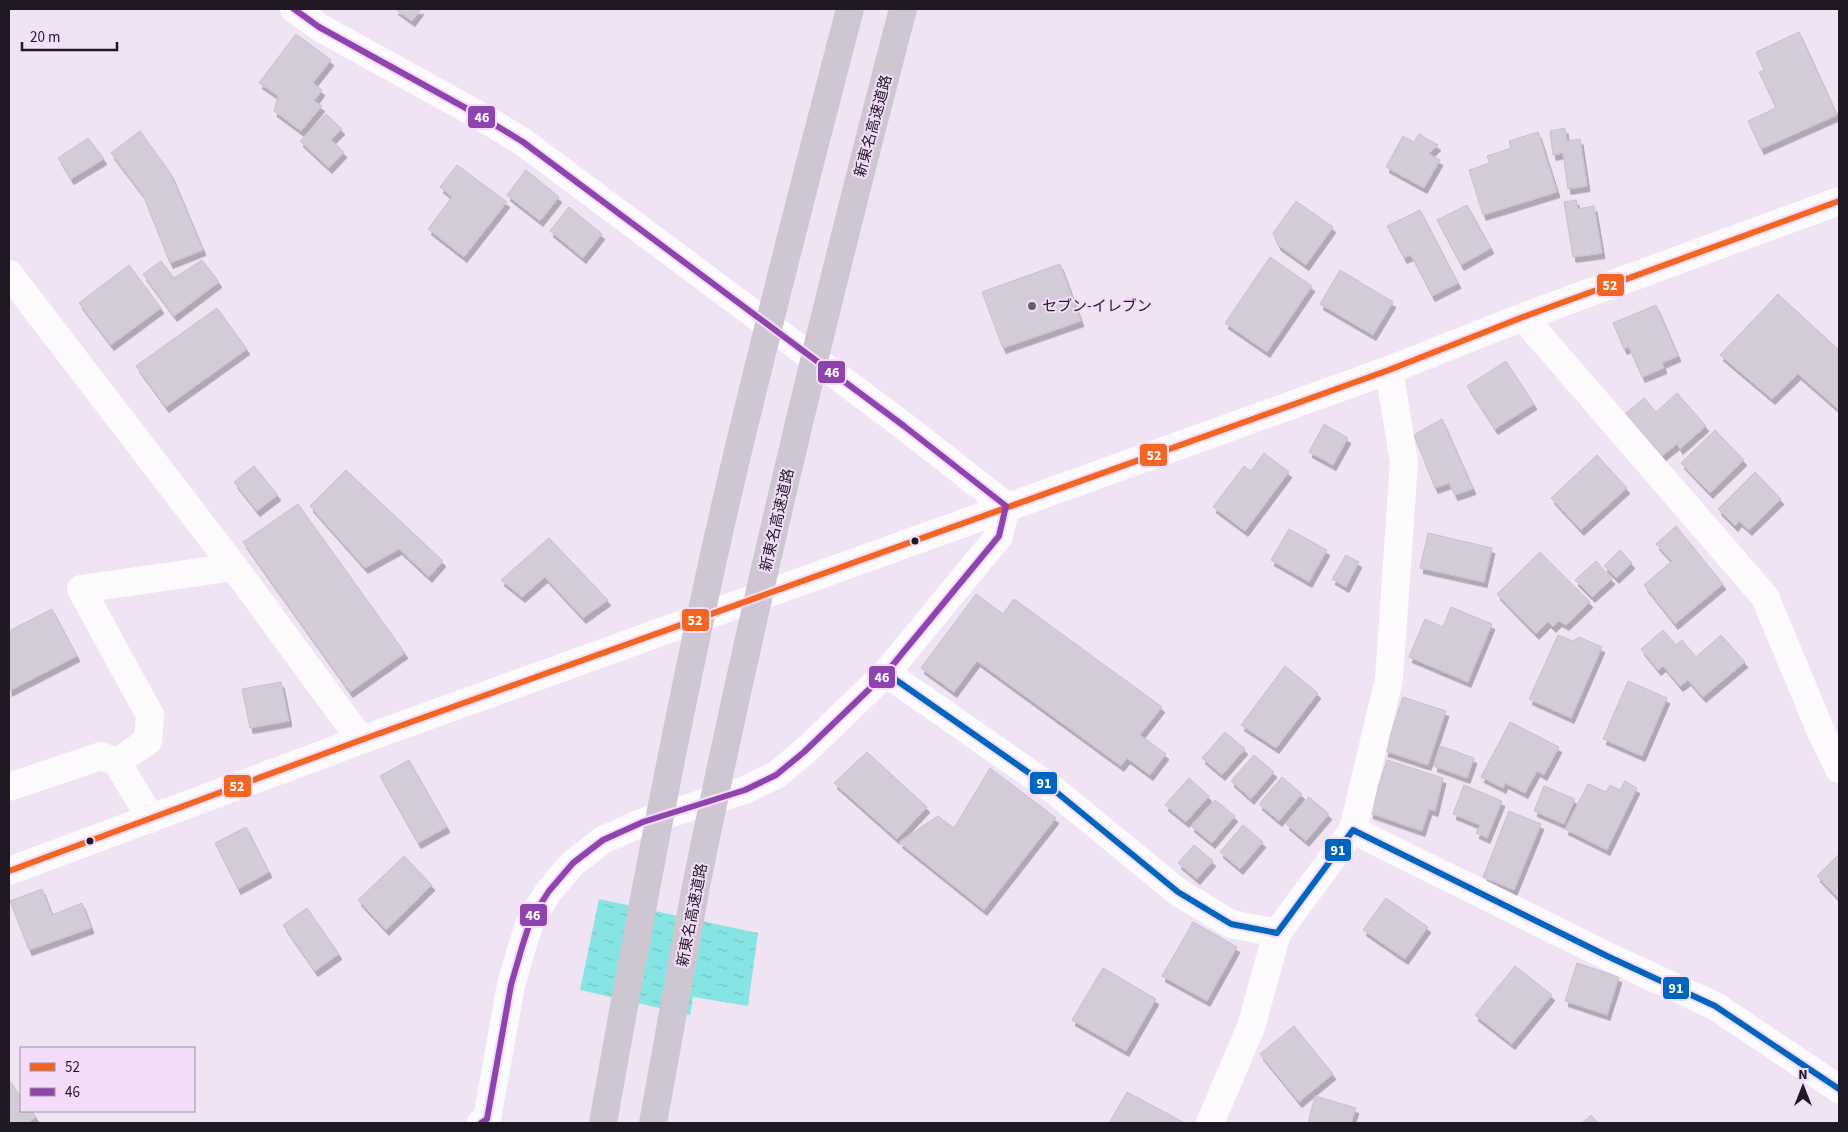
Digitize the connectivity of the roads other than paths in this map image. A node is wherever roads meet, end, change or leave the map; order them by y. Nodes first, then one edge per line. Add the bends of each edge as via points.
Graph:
1 (294, 9) edge
2 (850, 9) edge
3 (903, 9) edge
4 (325, 18) edge
5 (1839, 201) edge
6 (9, 274) edge
7 (1523, 317) junction
8 (1389, 370) junction
9 (1006, 506) junction
10 (234, 567) junction
11 (886, 673) junction
12 (360, 740) junction
13 (117, 762) junction
14 (1839, 769) edge
15 (12, 779) edge
16 (151, 819) junction
17 (1353, 830) junction
18 (9, 871) edge
19 (1277, 933) junction
20 (1839, 1089) edge
21 (485, 1122) edge
22 (603, 1123) edge
23 (653, 1123) edge
24 (1210, 1123) edge

1 - 4 street
2 - 22 highway via 799,202 723,517 647,878
3 - 23 highway, 新東名高速道路 via 850,212 776,522 696,887
4 - 9 street via 523,142
5 - 7 street
6 - 10 street
7 - 8 street
7 - 14 street via 1765,597
8 - 9 street
8 - 17 street via 1404,462 1389,679
9 - 11 street via 999,536
9 - 12 street
10 - 12 street
10 - 13 street via 81,589 150,715 148,740
11 - 19 street via 1055,791 1178,892 1231,924
11 - 21 street via 776,775 745,790 643,822 603,840 573,863 531,919 511,985
12 - 16 street
13 - 15 street via 101,756
13 - 16 street
16 - 18 street
17 - 19 street
17 - 20 street via 1606,956 1715,1006
19 - 24 street via 1250,1027

